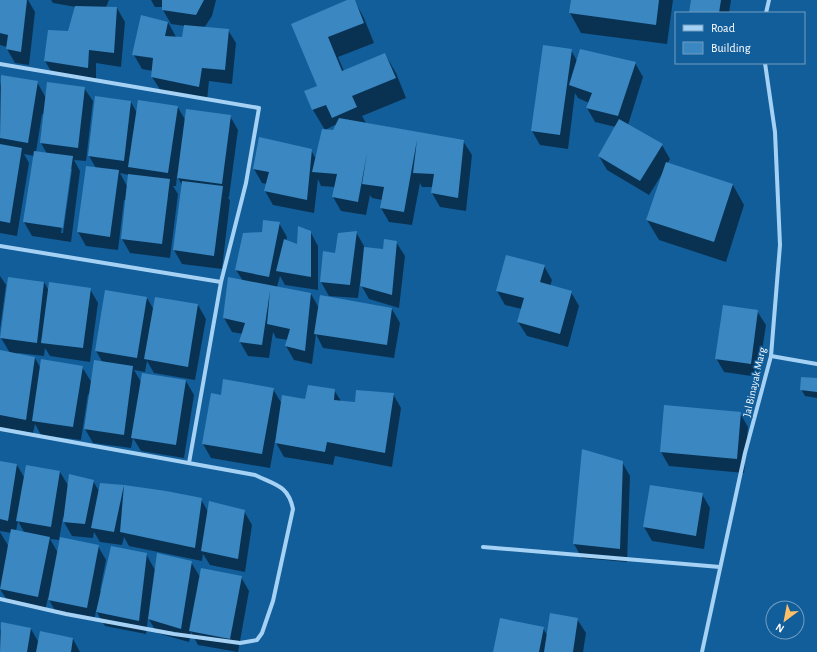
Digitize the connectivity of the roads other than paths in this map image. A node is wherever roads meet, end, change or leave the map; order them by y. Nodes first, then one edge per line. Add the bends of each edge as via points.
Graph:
1 (769, 0) edge
2 (766, 12) edge
3 (0, 64) edge
4 (765, 64) edge
5 (0, 246) edge
6 (221, 282) junction
7 (771, 356) junction
8 (817, 364) edge
9 (0, 429) edge
10 (190, 463) junction
11 (484, 547) dead end
12 (720, 567) junction
13 (0, 599) edge
14 (702, 652) edge

1 - 2 street
3 - 6 street via 259,108 246,183
4 - 7 street, Jal Binayak Marg via 775,132 780,245
5 - 6 street
6 - 10 street
7 - 8 street
7 - 12 street, Jal Binayak Marg via 745,453
9 - 10 street
10 - 13 street via 255,475 286,490 291,499 293,509 273,602 257,640 240,644 174,634
11 - 12 street
12 - 14 street, Jal Binayak Marg

